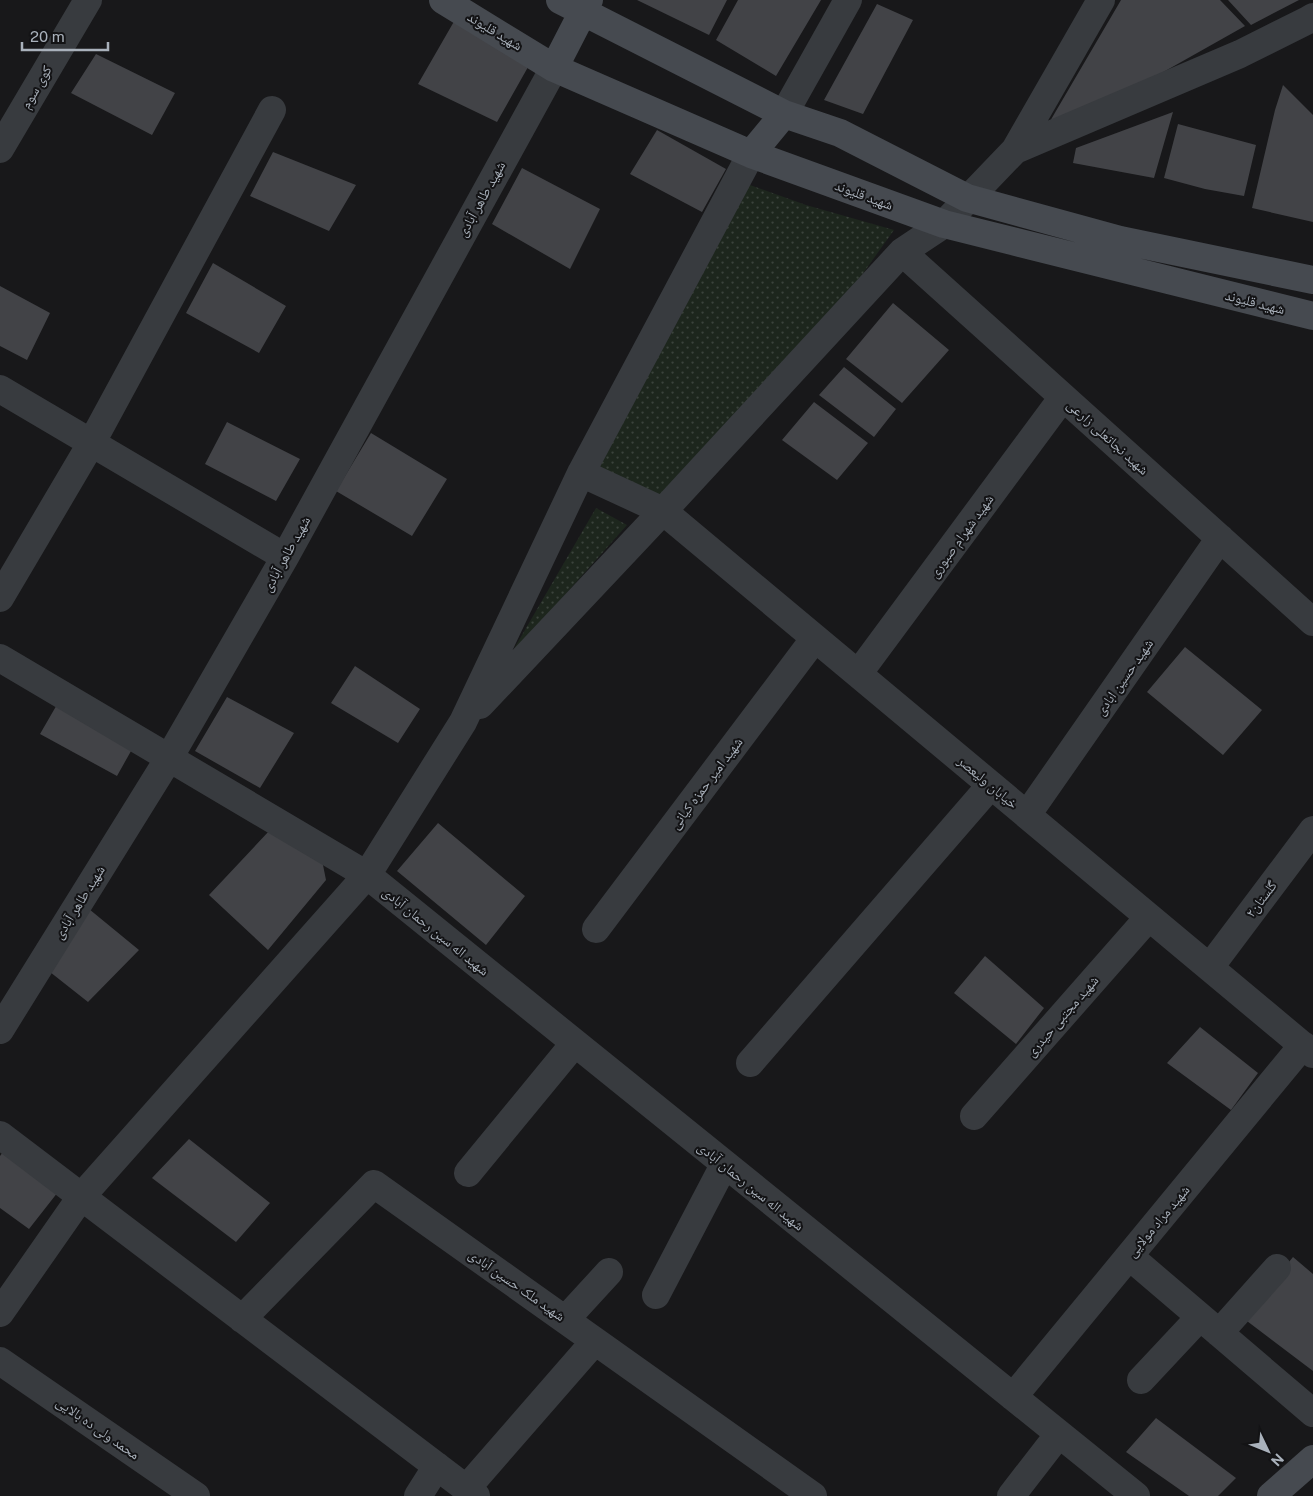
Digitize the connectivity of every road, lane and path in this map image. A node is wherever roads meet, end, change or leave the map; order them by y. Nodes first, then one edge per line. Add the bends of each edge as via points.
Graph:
1 (88, 0) edge
2 (443, 0) edge
3 (848, 0) edge
4 (1100, 0) edge
5 (578, 4) edge
6 (1313, 17) edge
7 (554, 68) junction
8 (272, 110) dead end
9 (784, 114) junction
10 (0, 149) edge
11 (1015, 150) junction
12 (751, 154) junction
13 (967, 198) junction
14 (944, 224) junction
15 (902, 252) junction
16 (1313, 280) edge
17 (1313, 316) edge
18 (0, 389) edge
19 (1063, 397) junction
20 (92, 442) junction
21 (582, 473) junction
22 (663, 511) junction
23 (1220, 538) junction
24 (285, 557) junction
25 (0, 598) edge
26 (1313, 622) edge
27 (815, 638) junction
28 (0, 658) edge
29 (858, 674) junction
30 (463, 722) junction
31 (169, 758) junction
32 (991, 785) junction
33 (1028, 815) junction
34 (1313, 830) edge
35 (367, 875) junction
36 (1149, 917) junction
37 (596, 929) dead end
38 (1210, 967) junction
39 (0, 1030) edge
40 (574, 1044) junction
41 (1308, 1049) edge
42 (750, 1063) dead end
43 (974, 1116) dead end
44 (0, 1135) edge
45 (724, 1165) junction
46 (468, 1173) dead end
47 (81, 1197) junction
48 (1129, 1256) junction
49 (1277, 1268) dead end
50 (609, 1272) dead end
51 (656, 1295) dead end
52 (0, 1313) edge
53 (242, 1319) junction
54 (565, 1320) junction
55 (1210, 1325) junction
56 (595, 1341) junction
57 (0, 1361) edge
58 (1141, 1380) dead end
59 (1013, 1397) junction
60 (1313, 1413) edge
61 (1058, 1434) junction
62 (1313, 1459) edge
63 (437, 1466) junction
64 (471, 1492) edge
65 (196, 1496) edge
66 (418, 1496) edge
67 (813, 1496) edge
68 (1011, 1496) edge
69 (1136, 1496) edge
70 (1270, 1496) edge

1 - 10 street, کوی سوم
2 - 7 main road, شهید قلیوند
3 - 9 street
4 - 11 street
5 - 7 main road
5 - 9 main road
6 - 11 street via 1240,54
7 - 12 main road, شهید قلیوند
7 - 24 street, شهید طاهر آبادی
8 - 20 street
9 - 12 main road
9 - 13 main road via 840,134
11 - 13 street
12 - 14 main road, شهید قلیوند
12 - 21 street
13 - 14 street
13 - 16 main road via 1120,240
14 - 15 street
14 - 17 main road, شهید قلیوند
15 - 19 street, شهید نجاتعلی زارعی
15 - 22 street
18 - 20 street
19 - 23 street, شهید نجاتعلی زارعی
19 - 29 street, شهید شهرام صبوری
20 - 24 street
20 - 25 street
21 - 22 street, خیابان ولیعصر
21 - 30 street
22 - 27 street, خیابان ولیعصر
22 - 30 street
23 - 26 street, شهید نجاتعلی زارعی
23 - 33 street, شهید حسین ابادی
24 - 31 street, شهید طاهر آبادی
27 - 29 street, خیابان ولیعصر
27 - 37 street, شهید امیر حمزه کیانی
28 - 31 street, شهید اله سین رحمان آبادی
29 - 32 street, خیابان ولیعصر
30 - 35 street
31 - 35 street, شهید اله سین رحمان آبادی
31 - 39 street, شهید طاهر آبادی
32 - 33 street, خیابان ولیعصر
32 - 42 street
33 - 36 street, خیابان ولیعصر
34 - 38 street, گلستان۲
35 - 40 street, شهید اله سین رحمان آبادی
35 - 47 street
36 - 38 street, خیابان ولیعصر
36 - 43 street, شهید مجتبی حیدری
38 - 41 street, خیابان ولیعصر
40 - 45 street, شهید اله سین رحمان آبادی
40 - 46 street
41 - 48 street, شهید مراد مولایی
44 - 47 street
45 - 51 street
45 - 59 street, شهید اله سین رحمان آبادی
47 - 52 street
47 - 53 street
48 - 55 street
48 - 59 street, شهید مراد مولایی
49 - 55 street
50 - 54 street
53 - 54 street, شهید ملک حسین آبادی via 374,1184
53 - 63 street
54 - 56 street, شهید ملک حسین آبادی
55 - 58 street
55 - 60 street
56 - 64 street
56 - 67 street, شهید ملک حسین آبادی
57 - 65 street, محمد ولی ده بالایی
59 - 61 street, شهید اله سین رحمان آبادی
61 - 68 street
61 - 69 street, شهید اله سین رحمان آبادی
62 - 70 main road
63 - 64 street
63 - 66 street

